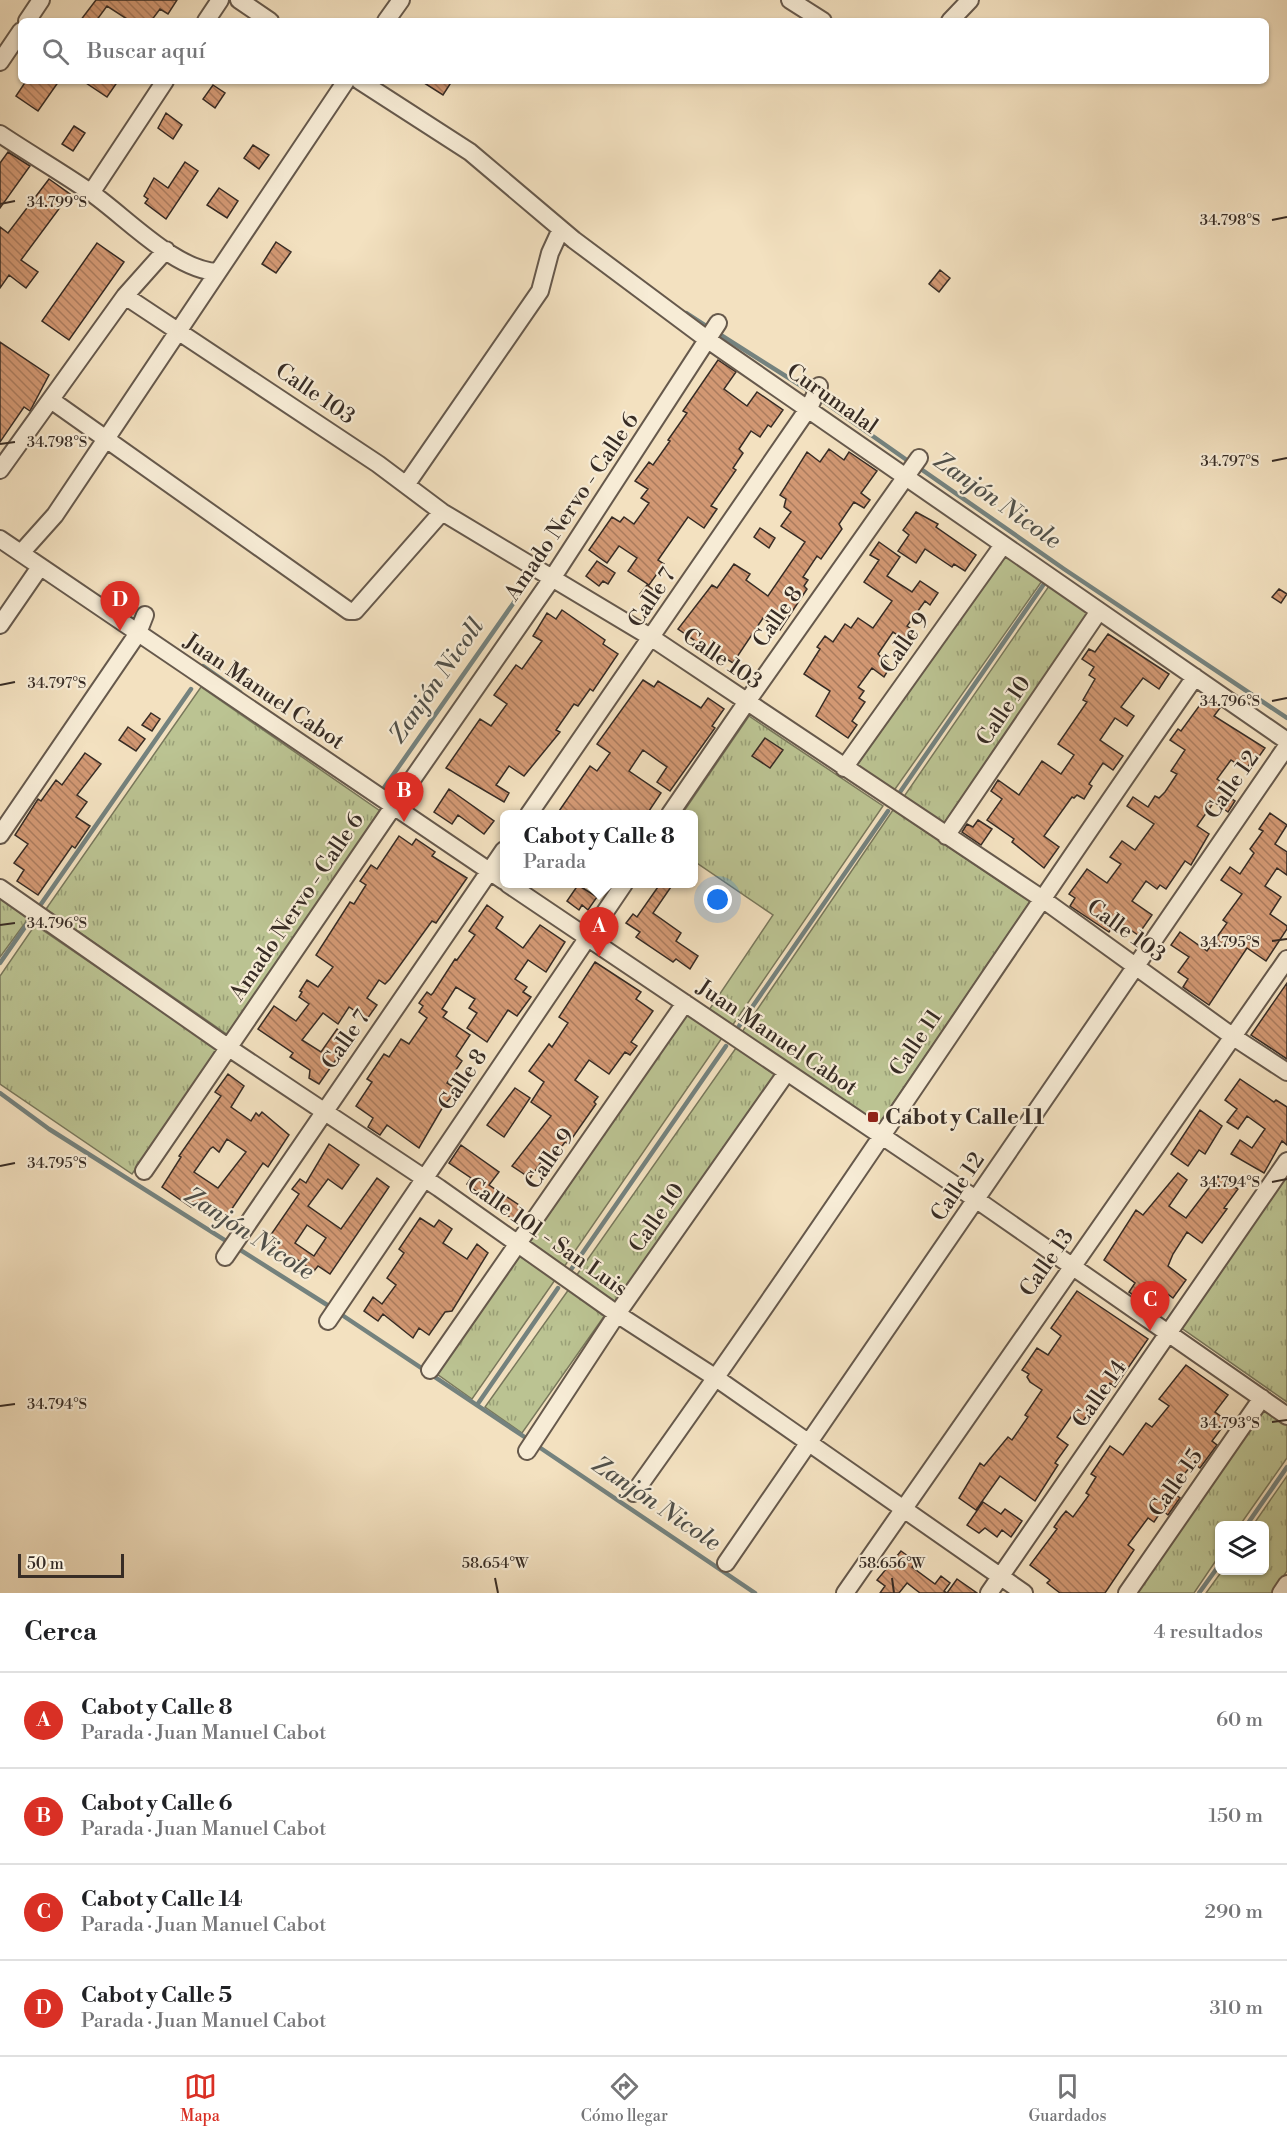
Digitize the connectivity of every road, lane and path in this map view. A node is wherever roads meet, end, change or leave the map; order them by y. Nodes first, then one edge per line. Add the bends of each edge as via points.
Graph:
1 (41, 0) edge
2 (220, 0) edge
3 (239, 0) edge
4 (401, 0) edge
5 (790, 0) edge
6 (970, 0) edge
7 (29, 18) edge
8 (208, 18) edge
9 (266, 18) edge
10 (388, 18) edge
11 (818, 18) edge
12 (953, 18) edge
13 (18, 35) edge
14 (0, 62) edge
15 (163, 84) edge
16 (344, 84) edge
17 (365, 84) edge
18 (0, 134) edge
19 (90, 193) junction
20 (561, 229) junction
21 (166, 250) junction
22 (218, 272) junction
23 (125, 296) junction
24 (718, 323) dead end
25 (179, 330) junction
26 (708, 340) junction
27 (819, 386) dead end
28 (51, 400) junction
29 (808, 408) junction
30 (106, 439) junction
31 (920, 458) dead end
32 (0, 470) edge
33 (906, 478) junction
34 (406, 485) junction
35 (442, 512) junction
36 (0, 539) edge
37 (1003, 545) junction
38 (21, 553) junction
39 (40, 567) junction
40 (554, 577) junction
41 (1100, 612) junction
42 (145, 615) dead end
43 (0, 625) edge
44 (138, 633) junction
45 (652, 639) junction
46 (1195, 677) junction
47 (746, 702) junction
48 (1287, 741) edge
49 (1287, 746) edge
50 (844, 768) junction
51 (393, 807) junction
52 (533, 810) edge
53 (673, 810) edge
54 (0, 834) edge
55 (946, 836) junction
56 (500, 856) edge
57 (490, 872) junction
58 (500, 878) edge
59 (0, 888) edge
60 (515, 888) edge
61 (621, 888) edge
62 (1041, 898) junction
63 (588, 937) junction
64 (1287, 959) edge
65 (1134, 966) junction
66 (685, 1003) junction
67 (1233, 1036) junction
68 (229, 1048) junction
69 (787, 1072) junction
70 (1287, 1072) edge
71 (324, 1112) junction
72 (882, 1135) junction
73 (1287, 1161) edge
74 (144, 1171) dead end
75 (424, 1178) junction
76 (977, 1200) junction
77 (518, 1245) junction
78 (226, 1255) dead end
79 (1072, 1266) junction
80 (617, 1314) junction
81 (328, 1321) dead end
82 (1170, 1333) junction
83 (430, 1370) dead end
84 (717, 1378) junction
85 (1262, 1398) junction
86 (1287, 1416) edge
87 (808, 1441) junction
88 (527, 1451) dead end
89 (634, 1493) dead end
90 (903, 1508) junction
91 (726, 1563) dead end
92 (1000, 1577) junction
93 (1287, 1584) edge
94 (845, 1593) edge
95 (989, 1593) edge
96 (1024, 1593) edge
97 (1127, 1593) edge
98 (1281, 1593) edge

1 - 7 street
2 - 8 street
3 - 9 street
4 - 10 street
5 - 11 street
6 - 12 street
13 - 14 street
15 - 19 street
16 - 22 street
17 - 20 street, Curumalal via 470,152
18 - 19 street
19 - 21 street
20 - 26 street, Curumalal
20 - 34 street via 540,291
21 - 22 street via 197,270
21 - 23 street
22 - 25 street
23 - 25 street, Calle 103
23 - 28 street
24 - 26 street, Amado Nervo - Calle 6
25 - 30 street
25 - 34 street, Calle 103
26 - 29 street, Curumalal
26 - 40 street, Amado Nervo - Calle 6
27 - 29 street, Calle 7
28 - 30 street
28 - 32 street
29 - 33 street, Curumalal
29 - 45 street, Calle 7
30 - 35 street via 349,611 355,611
30 - 38 street via 56,515
31 - 33 street, Calle 8
33 - 37 street, Curumalal
33 - 47 street, Calle 8
34 - 35 street, Calle 103
35 - 40 street, Calle 103
36 - 38 street, Juan Manuel Cabot
37 - 41 street, Curumalal
37 - 50 street, Calle 9
38 - 39 street, Juan Manuel Cabot
39 - 43 street
39 - 44 street, Juan Manuel Cabot
40 - 45 street, Calle 103
40 - 51 street, Amado Nervo - Calle 6
41 - 46 street, Curumalal
41 - 55 street, Calle 10
42 - 44 street
44 - 51 street, Juan Manuel Cabot
44 - 54 street
45 - 47 street, Calle 103
45 - 52 street, Calle 7
46 - 48 street, Curumalal
46 - 62 street, Calle 11
47 - 50 street, Calle 103
47 - 53 street, Calle 8
49 - 65 street, Calle 12
50 - 55 street, Calle 103
51 - 57 street, Juan Manuel Cabot
51 - 68 street, Amado Nervo - Calle 6
55 - 62 street, Calle 103
56 - 57 street, Calle 7
57 - 58 street, Juan Manuel Cabot
57 - 71 street, Calle 7
59 - 68 street, Calle 101 - San Luis
60 - 63 street, Juan Manuel Cabot
61 - 63 street, Calle 8
62 - 65 street, Calle 103
62 - 72 street, Calle 11
63 - 66 street, Juan Manuel Cabot
63 - 75 street, Calle 8
64 - 67 street, Calle 13
65 - 67 street, Calle 103
65 - 76 street, Calle 12
66 - 69 street, Juan Manuel Cabot
66 - 77 street, Calle 9
67 - 70 street, Calle 103
67 - 79 street, Calle 13
68 - 71 street, Calle 101 - San Luis
68 - 74 street, Amado Nervo - Calle 6
69 - 72 street, Juan Manuel Cabot
69 - 80 street, Calle 10
71 - 75 street, Calle 101 - San Luis
71 - 78 street, Calle 7
72 - 76 street, Juan Manuel Cabot
72 - 84 street, Calle 11
73 - 82 street, Calle 14
75 - 77 street, Calle 101 - San Luis
75 - 81 street, Calle 8
76 - 79 street, Juan Manuel Cabot
76 - 87 street, Calle 12
77 - 80 street, Calle 101 - San Luis
77 - 83 street, Calle 9
79 - 82 street, Juan Manuel Cabot
79 - 90 street, Calle 13
80 - 84 street, Calle 101 - San Luis
80 - 88 street, Calle 10
82 - 85 street, Juan Manuel Cabot
82 - 92 street, Calle 14
84 - 87 street, Calle 101 - San Luis
84 - 89 street, Calle 11
85 - 86 street, Juan Manuel Cabot
85 - 97 street, Calle 15
87 - 90 street, Calle 101 - San Luis
87 - 91 street, Calle 12
90 - 92 street, Calle 101 - San Luis
90 - 94 street, Calle 13
92 - 95 street, Calle 14
92 - 96 street, Calle 101 - San Luis
93 - 98 street

